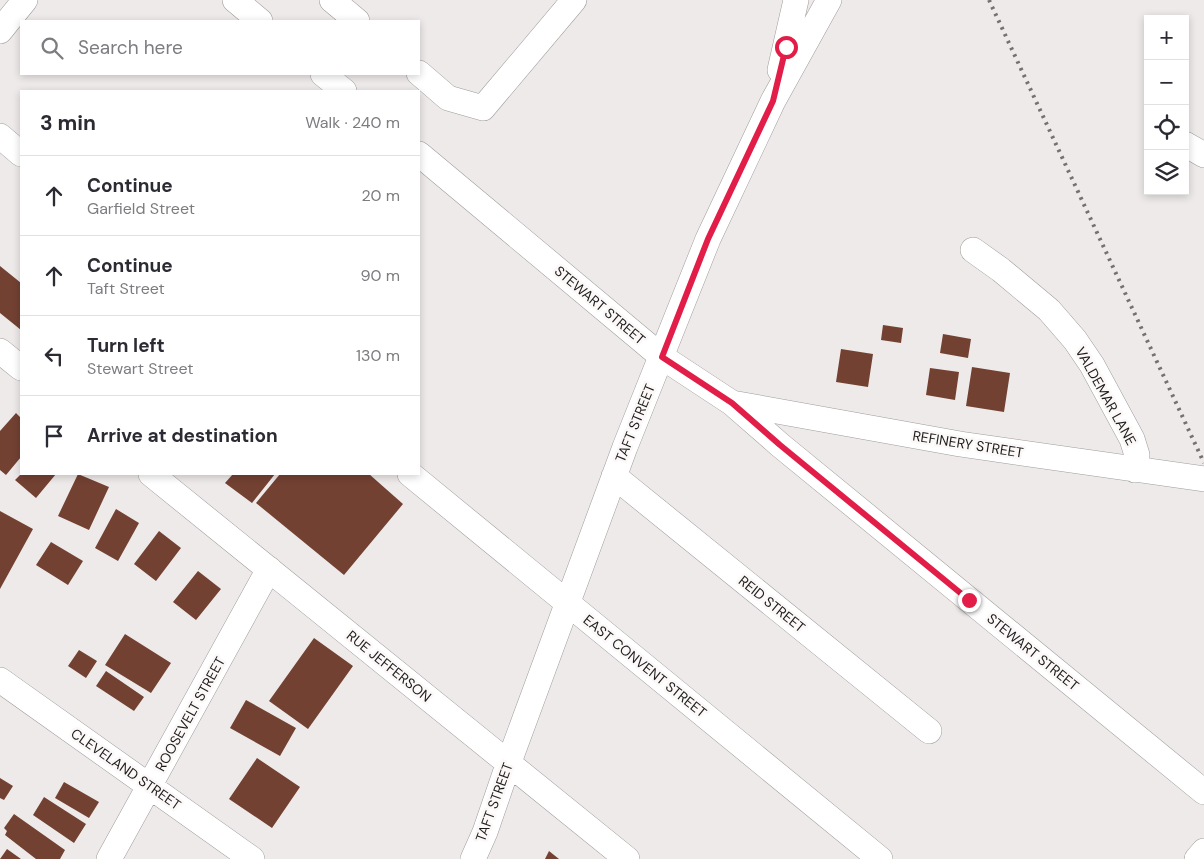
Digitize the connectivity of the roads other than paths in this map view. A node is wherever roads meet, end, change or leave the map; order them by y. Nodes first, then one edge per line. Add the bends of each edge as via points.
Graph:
1 (25, 0) edge
2 (235, 0) edge
3 (332, 0) edge
4 (574, 0) edge
5 (796, 0) edge
6 (829, 0) edge
7 (259, 20) edge
8 (356, 20) edge
9 (0, 31) edge
10 (420, 74) edge
11 (324, 75) edge
12 (343, 90) edge
13 (773, 101) junction
14 (0, 136) edge
15 (1189, 146) edge
16 (20, 153) edge
17 (420, 155) edge
18 (1204, 155) edge
19 (973, 250) dead end
20 (662, 357) junction
21 (732, 403) junction
22 (1135, 470) junction
23 (152, 475) edge
24 (411, 475) edge
25 (614, 476) junction
26 (1204, 479) edge
27 (269, 569) junction
28 (568, 603) junction
29 (0, 680) edge
30 (929, 731) dead end
31 (509, 762) junction
32 (150, 786) junction
33 (1204, 792) edge
34 (1204, 850) edge
35 (109, 859) edge
36 (252, 859) edge
37 (473, 859) edge
38 (627, 859) edge
39 (880, 859) edge
40 (1198, 859) edge

1 - 9 street
2 - 7 street
3 - 8 street
4 - 10 street via 483,108 448,98
5 - 13 street
6 - 13 street, TAFT STREET
11 - 12 street
13 - 20 street, TAFT STREET via 708,239
14 - 16 street
15 - 18 street
17 - 20 street, STEWART STREET
19 - 22 street, VALDEMAR LANE via 1049,310 1075,340 1132,439 1137,455
20 - 21 street, STEWART STREET
20 - 25 street, TAFT STREET
21 - 22 street, REFINERY STREET via 960,444
21 - 33 street, STEWART STREET
22 - 26 street, REFINERY STREET
23 - 27 street, RUE JEFFERSON
24 - 28 street, EAST CONVENT STREET
25 - 28 street, TAFT STREET
25 - 30 street, REID STREET
27 - 31 street, RUE JEFFERSON
27 - 32 street, ROOSEVELT STREET
28 - 31 street, TAFT STREET
28 - 39 street, EAST CONVENT STREET
29 - 32 street, CLEVELAND STREET
31 - 37 street, TAFT STREET
31 - 38 street, RUE JEFFERSON
32 - 35 street, ROOSEVELT STREET
32 - 36 street, CLEVELAND STREET
34 - 40 street

